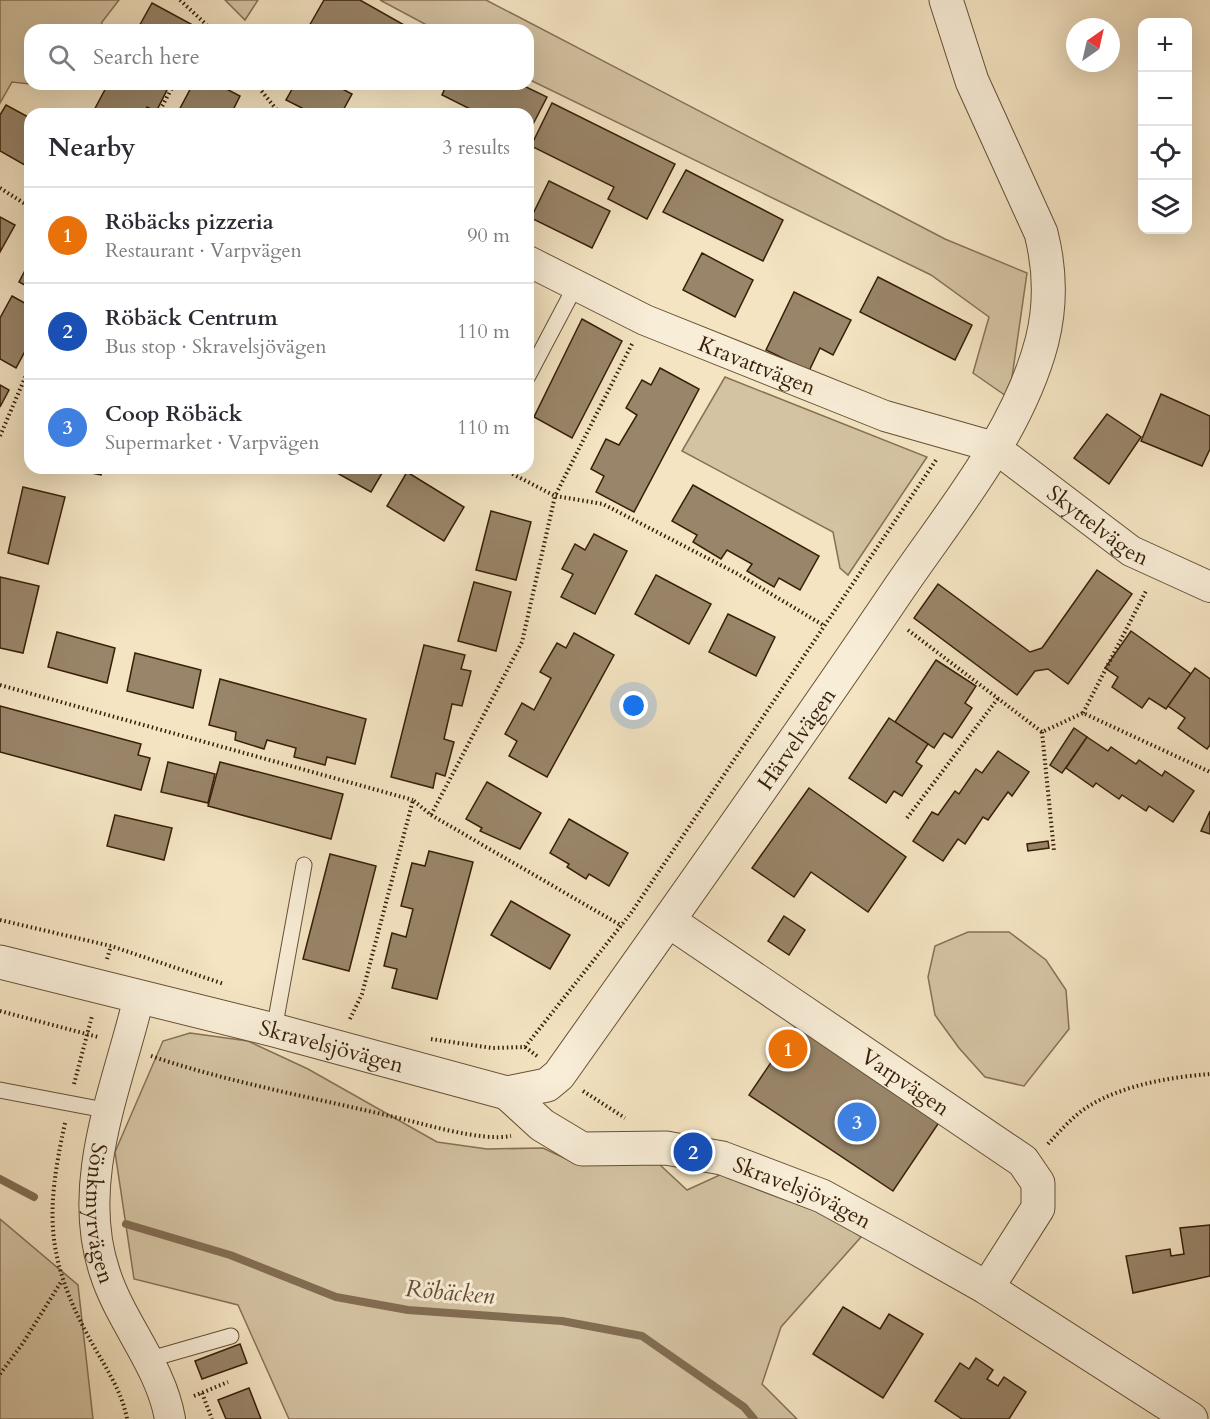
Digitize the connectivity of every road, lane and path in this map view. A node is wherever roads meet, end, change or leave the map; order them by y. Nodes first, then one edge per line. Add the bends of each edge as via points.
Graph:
1 (180, 0) edge
2 (946, 0) edge
3 (207, 23) edge
4 (171, 90) edge
5 (261, 90) edge
6 (161, 108) edge
7 (275, 108) edge
8 (0, 188) edge
9 (24, 203) edge
10 (534, 264) edge
11 (576, 285) junction
12 (645, 320) junction
13 (534, 365) edge
14 (24, 380) edge
15 (953, 434) junction
16 (0, 436) edge
17 (994, 447) junction
18 (513, 474) edge
19 (555, 496) junction
20 (1160, 564) junction
21 (1210, 587) edge
22 (884, 612) junction
23 (823, 625) junction
24 (0, 685) edge
25 (999, 697) junction
26 (1083, 713) junction
27 (1042, 732) junction
28 (1210, 772) edge
29 (413, 800) junction
30 (431, 815) junction
31 (907, 818) dead end
32 (1054, 851) dead end
33 (304, 865) dead end
34 (0, 920) edge
35 (669, 921) junction
36 (622, 926) junction
37 (0, 962) edge
38 (233, 987) dead end
39 (139, 997) junction
40 (0, 1011) edge
41 (348, 1025) dead end
42 (274, 1030) junction
43 (427, 1038) dead end
44 (525, 1047) junction
45 (128, 1048) junction
46 (1210, 1074) edge
47 (559, 1075) junction
48 (0, 1090) edge
49 (507, 1093) junction
50 (110, 1111) junction
51 (633, 1123) dead end
52 (542, 1125) junction
53 (1023, 1161) junction
54 (62, 1282) dead end
55 (987, 1288) junction
56 (231, 1336) dead end
57 (176, 1352) junction
58 (147, 1360) junction
59 (0, 1374) edge
60 (228, 1382) dead end
61 (202, 1393) junction
62 (170, 1419) edge
63 (212, 1419) edge
64 (1191, 1419) edge

1 - 3 path
2 - 17 street, Härvelvägen via 972,81 1041,233 1047,257 1049,287 1042,340 1022,395
4 - 6 path
5 - 7 path
8 - 9 path
10 - 11 street, Kravattvägen
11 - 12 street, Kravattvägen
11 - 13 lane
12 - 15 street, Kravattvägen via 885,416
12 - 19 path
14 - 16 path
15 - 17 street, Kravattvägen
15 - 23 path
17 - 20 street, Skyttelvägen via 1131,551
17 - 22 street, Härvelvägen
18 - 19 path
19 - 23 path via 603,504 736,573
19 - 30 path via 522,642
20 - 21 street, Skyttelvägen
20 - 26 path
22 - 25 path
22 - 35 street, Härvelvägen
23 - 36 path
24 - 29 path
25 - 27 path
25 - 31 path
26 - 27 path
26 - 28 path
27 - 32 path
29 - 30 path
29 - 41 path via 362,994
30 - 36 path
33 - 42 lane
34 - 38 path via 111,945
35 - 47 street, Härvelvägen
35 - 53 street, Varpvägen
36 - 44 path
37 - 39 street, Skravelsjövägen
39 - 42 street, Skravelsjövägen
39 - 45 street, Sönkmyrvägen
40 - 45 path via 87,1033
42 - 49 street, Skravelsjövägen
43 - 44 path via 492,1048
44 - 47 path
45 - 50 street, Sönkmyrvägen
45 - 52 path via 191,1069 498,1138 522,1135
46 - 53 path via 1176,1076 1089,1106
47 - 49 street, Härvelvägen via 547,1085
47 - 51 path
48 - 50 lane
49 - 52 street, Skravelsjövägen
50 - 58 street, Sönkmyrvägen via 94,1184 94,1238 113,1295
52 - 55 street, Skravelsjövägen via 582,1149 666,1148 722,1158 822,1196
53 - 55 street, Varpvägen via 1038,1183 1038,1208
54 - 59 path
55 - 64 street, Skravelsjövägen
56 - 57 lane
57 - 58 lane
57 - 61 path via 193,1396
58 - 62 street, Sönkmyrvägen
60 - 61 path
61 - 63 path

